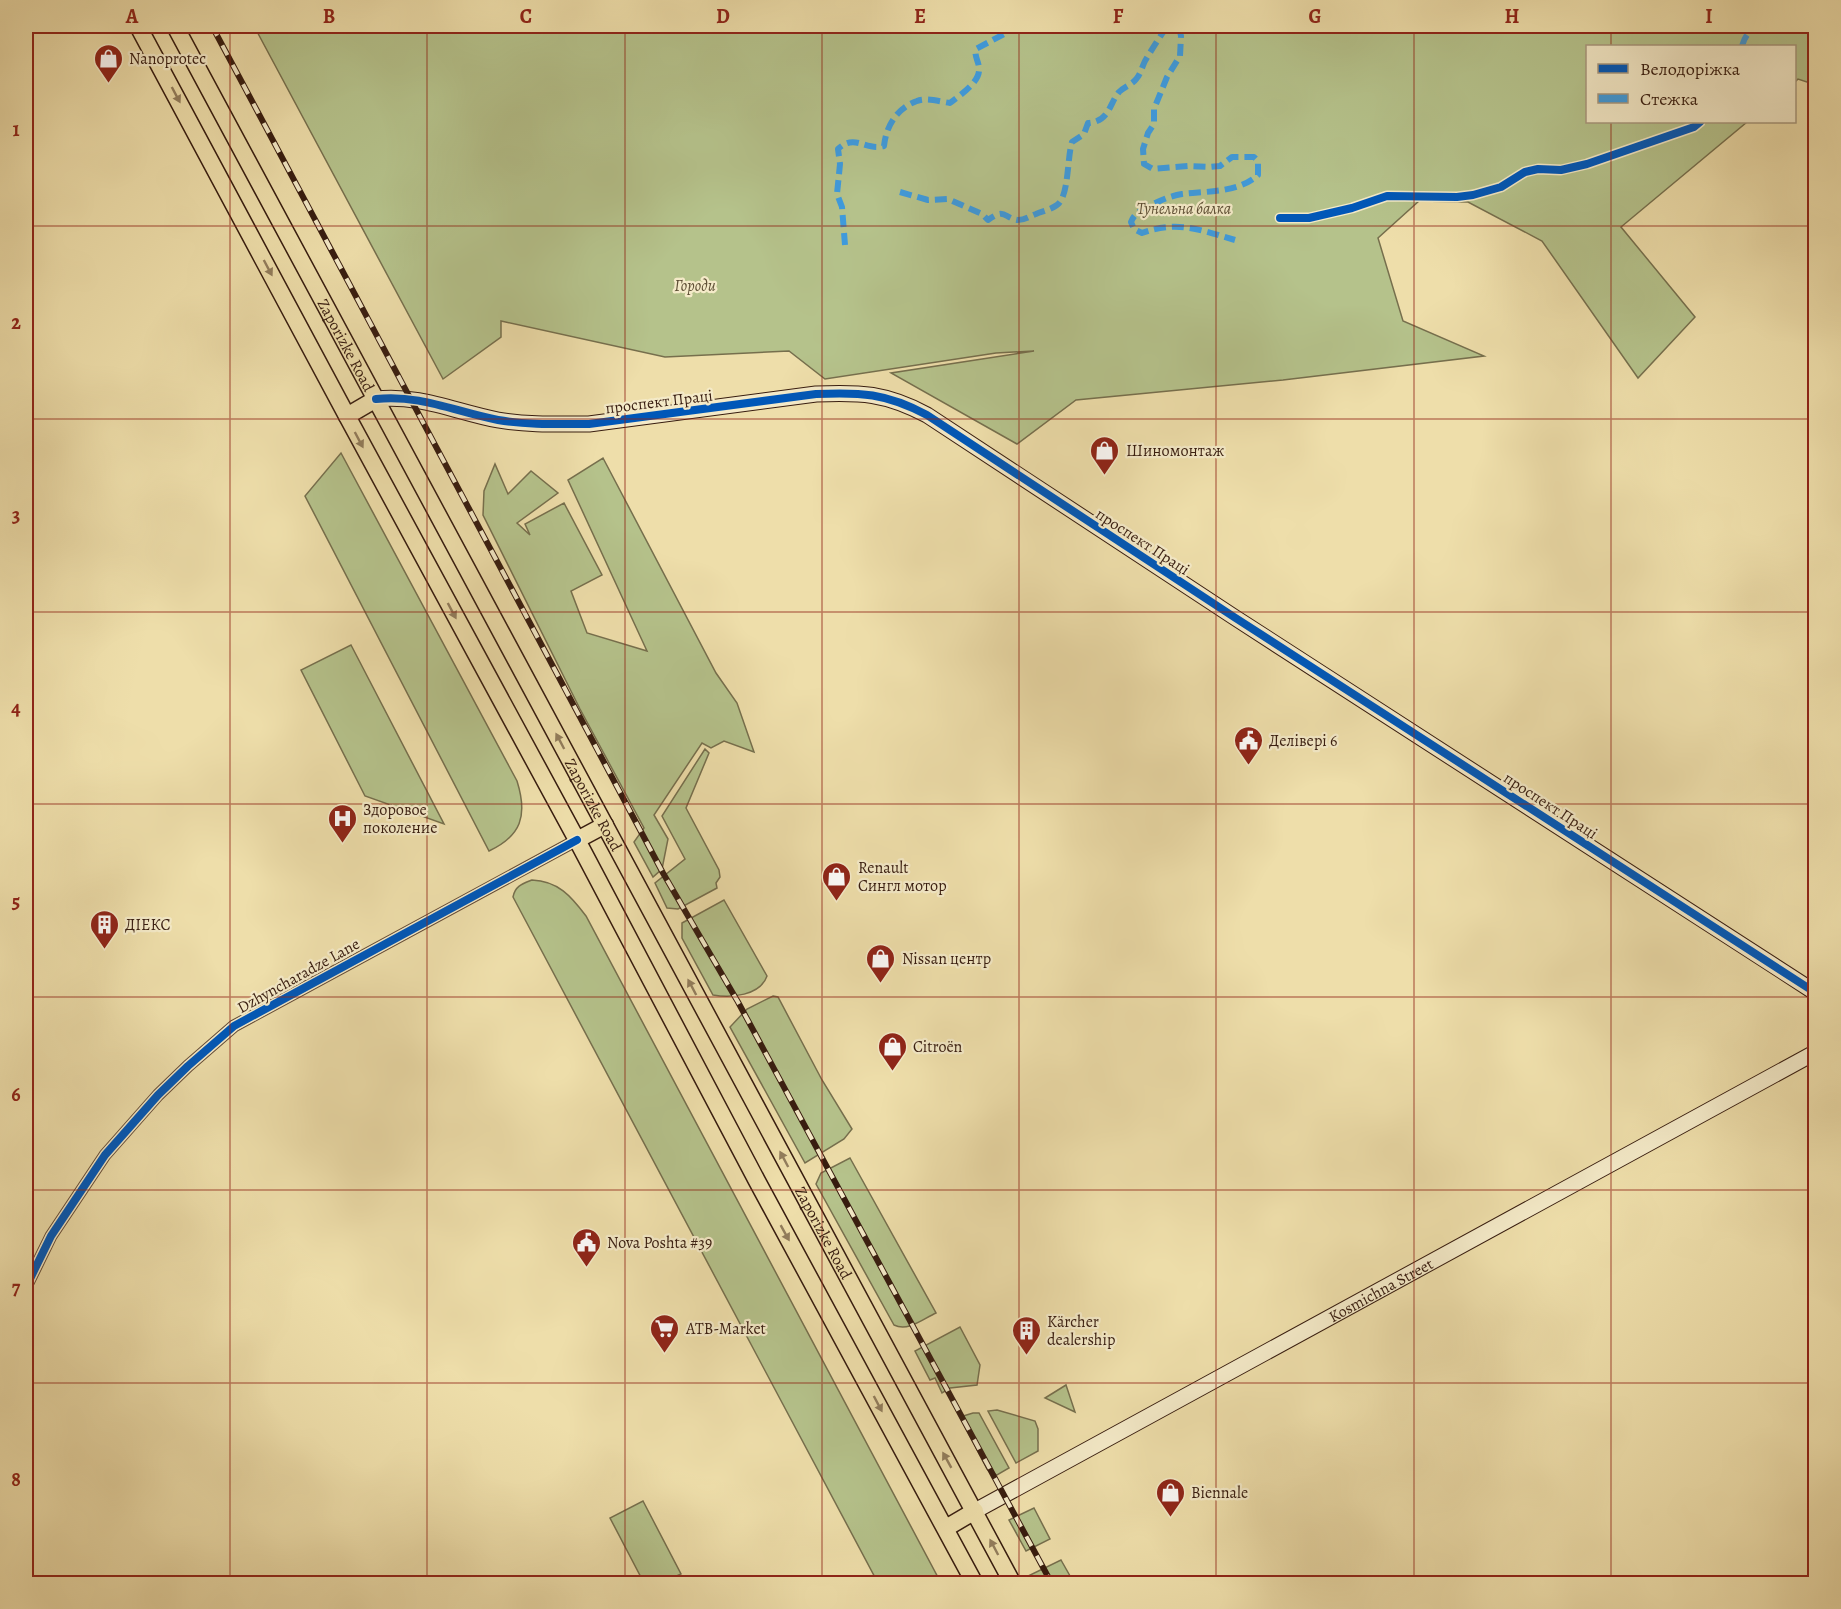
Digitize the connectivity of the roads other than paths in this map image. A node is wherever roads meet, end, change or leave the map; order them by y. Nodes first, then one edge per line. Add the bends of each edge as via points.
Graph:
1 (138, 26) edge
2 (175, 26) edge
3 (376, 399) junction
4 (347, 416) junction
5 (605, 825) junction
6 (576, 840) junction
7 (1815, 993) edge
8 (1815, 1052) edge
9 (26, 1287) edge
10 (975, 1511) junction
11 (946, 1528) junction
12 (975, 1584) edge
13 (1013, 1584) edge

1 -> 4 main road, Zaporizke Road
2 - 3 main road, Zaporizke Road
3 - 4 main road
5 -> 3 main road, Zaporizke Road
3 - 7 street, проспект Праці via 410,398 501,420 559,424 590,424 816,394 851,392 896,400 927,415
4 -> 6 main road, Zaporizke Road
5 - 6 main road
10 -> 5 main road, Zaporizke Road
6 - 9 street, Dzhyncharadze Lane via 234,1026 158,1095 105,1155 51,1236
6 -> 11 main road, Zaporizke Road
8 - 10 street, Kosmichna Street
10 - 11 main road, Kosmichna Street
13 -> 10 main road, Zaporizke Road
11 - 12 main road, Zaporizke Road

